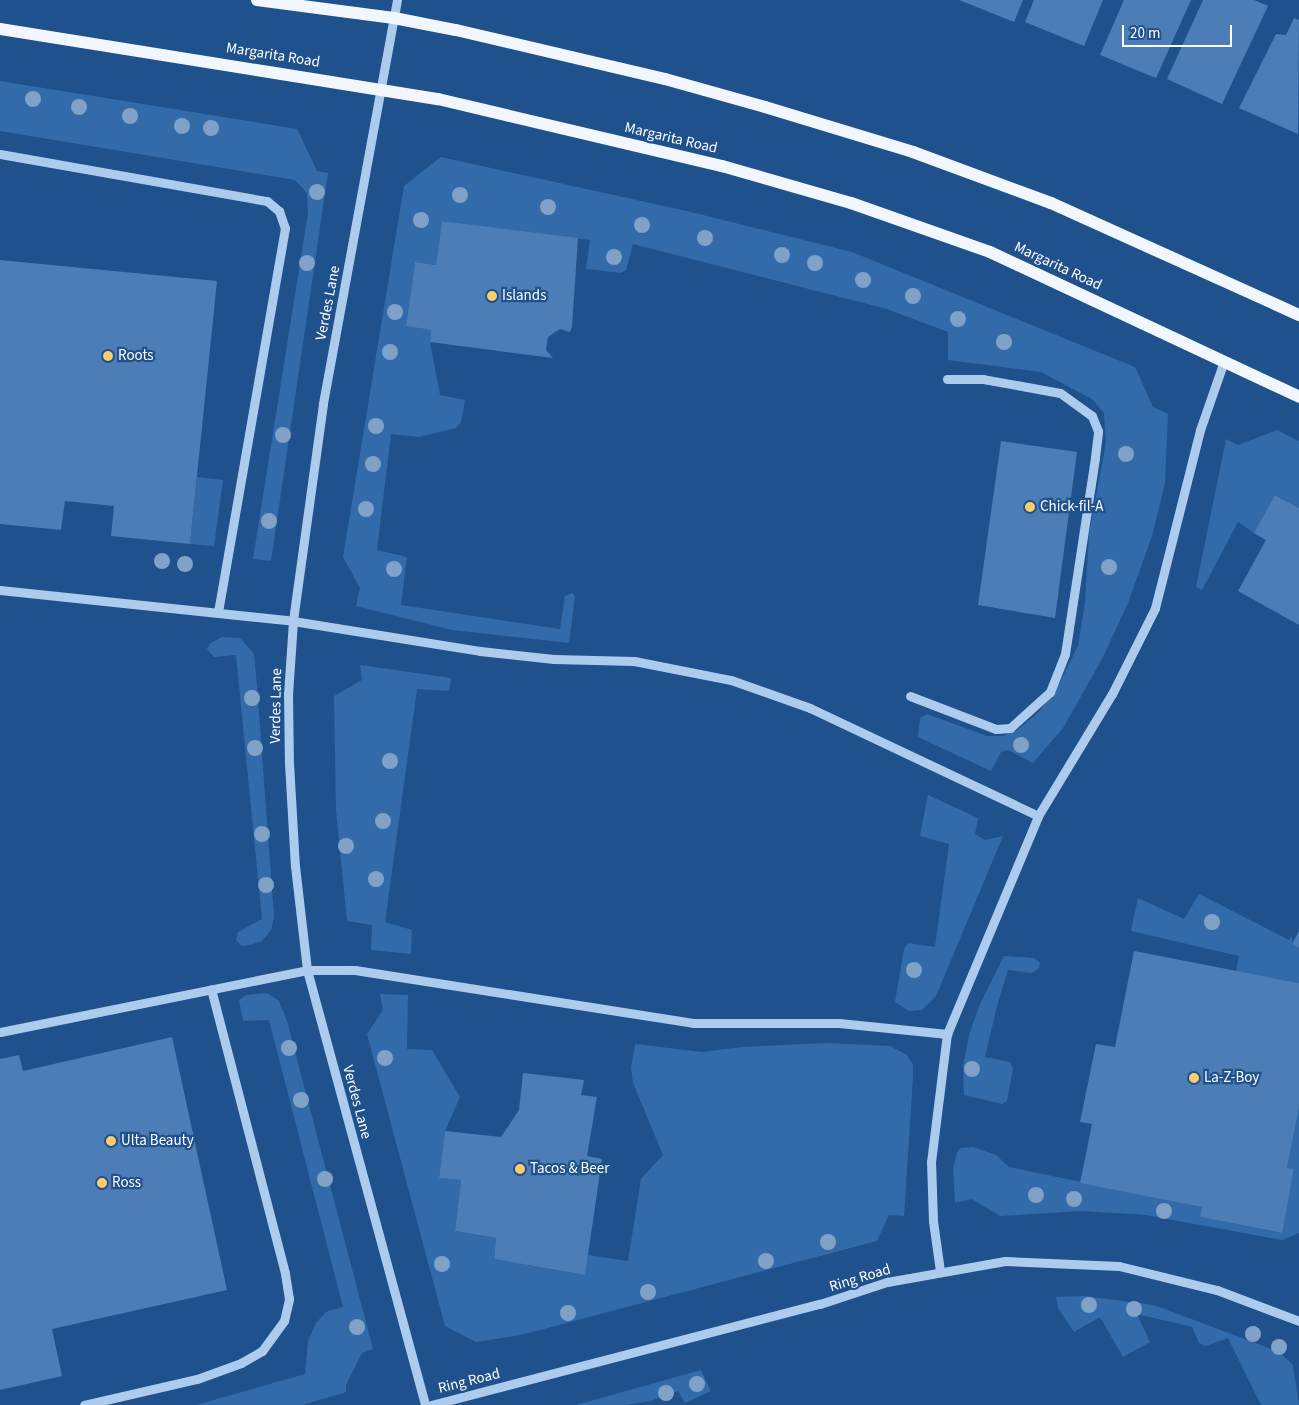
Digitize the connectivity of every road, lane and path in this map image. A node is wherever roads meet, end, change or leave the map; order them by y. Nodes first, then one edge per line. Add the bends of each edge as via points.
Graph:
1 (257, 0) edge
2 (397, 0) edge
3 (394, 18) junction
4 (0, 28) edge
5 (383, 90) junction
6 (0, 154) edge
7 (1299, 315) edge
8 (1224, 360) junction
9 (947, 379) dead end
10 (1299, 397) edge
11 (0, 590) edge
12 (218, 612) junction
13 (293, 621) junction
14 (910, 696) dead end
15 (1038, 816) junction
16 (307, 970) junction
17 (211, 989) junction
18 (0, 1032) edge
19 (947, 1034) junction
20 (940, 1271) junction
21 (1299, 1321) edge
22 (84, 1405) edge
23 (425, 1405) edge
24 (432, 1405) edge

1 - 3 main road
2 - 3 street, Verdes Lane
3 - 5 street, Verdes Lane
3 - 7 main road via 665,79 913,152 1051,203
4 - 5 main road, Margarita Road
5 - 8 main road, Margarita Road via 438,99 722,166 851,203 990,252
5 - 13 street, Verdes Lane via 323,404
6 - 12 street via 267,201 279,211 285,228
8 - 10 main road, Margarita Road
8 - 15 street via 1200,430 1155,608 1112,694
9 - 14 street via 983,379 1060,393 1092,416 1098,431 1095,457 1065,654 1050,692 1010,728 996,729
11 - 12 street
12 - 13 street
13 - 15 street via 480,651 554,659 634,661 732,680 810,708
13 - 16 street, Verdes Lane via 289,763 295,875
15 - 19 street
16 - 17 street
16 - 19 street via 373,972 693,1023 840,1023
16 - 23 street, Verdes Lane
17 - 18 street
17 - 22 street via 284,1273 289,1299 284,1321 262,1351 241,1363 197,1379
19 - 20 street via 931,1162 933,1221
20 - 21 street, Ring Road via 1005,1261 1119,1266 1217,1290
20 - 24 street, Ring Road

